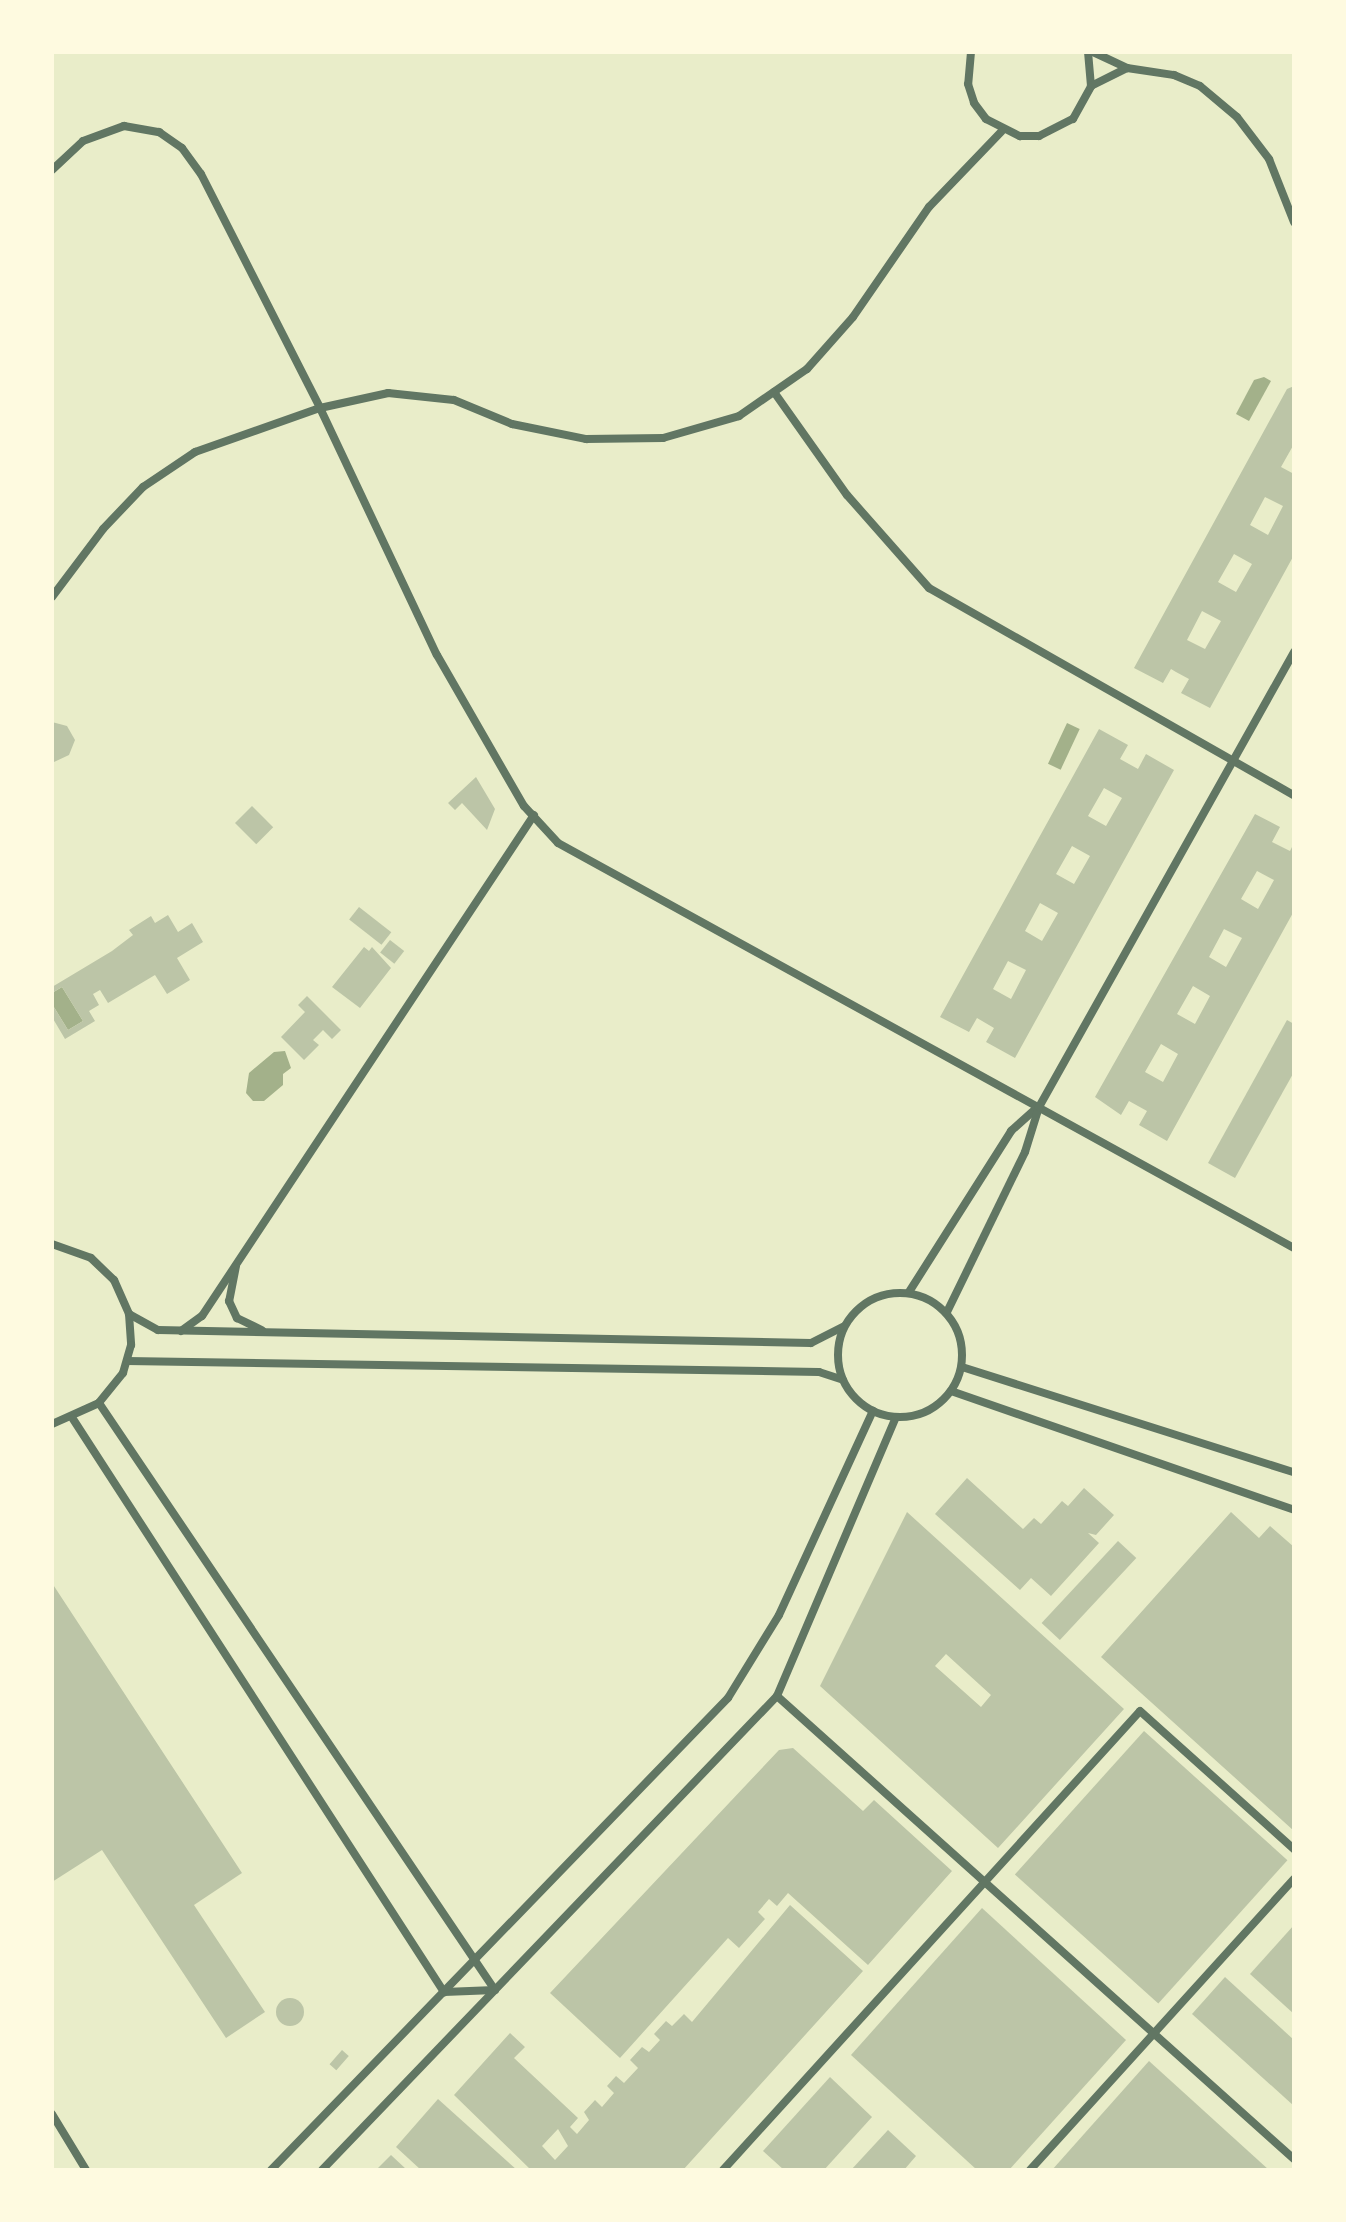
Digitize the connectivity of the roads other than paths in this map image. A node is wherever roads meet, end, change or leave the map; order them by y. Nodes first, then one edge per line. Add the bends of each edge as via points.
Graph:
1 (971, 52) edge
2 (1090, 52) edge
3 (1127, 68) junction
4 (1091, 86) junction
5 (1002, 131) junction
6 (52, 170) edge
7 (1294, 222) edge
8 (774, 392) junction
9 (320, 408) junction
10 (52, 597) edge
11 (1294, 652) edge
12 (1236, 763) junction
13 (1294, 795) edge
14 (534, 815) junction
15 (1039, 1107) junction
16 (52, 1244) edge
17 (1294, 1248) edge
18 (236, 1261) junction
19 (909, 1292) junction
20 (947, 1312) junction
21 (129, 1314) junction
22 (844, 1326) junction
23 (181, 1331) junction
24 (267, 1332) junction
25 (127, 1361) junction
26 (962, 1367) junction
27 (843, 1380) junction
28 (951, 1391) junction
29 (99, 1403) junction
30 (873, 1411) junction
31 (896, 1417) junction
32 (73, 1419) junction
33 (52, 1424) edge
34 (1294, 1472) edge
35 (1294, 1510) edge
36 (777, 1696) junction
37 (1294, 1849) edge
38 (1294, 1879) edge
39 (985, 1882) junction
40 (473, 1956) junction
41 (495, 1990) junction
42 (444, 1992) junction
43 (1155, 2034) junction
44 (52, 2114) edge
45 (1294, 2159) edge
46 (86, 2170) edge
47 (271, 2170) edge
48 (322, 2170) edge
49 (723, 2170) edge
50 (1030, 2170) edge

1 - 5 street via 968,84 974,103
2 - 3 street
2 - 4 street
3 - 4 street
3 - 7 street via 1187,80 1237,117 1269,159
4 - 5 street via 1079,112 1058,130 1020,136
5 - 8 street via 929,207 853,317 816,358
6 - 9 street via 83,141 124,126 159,132 182,148 201,174
8 - 9 street via 739,416 663,438 586,439 512,424 454,400 388,393
8 - 12 street via 847,495 929,588
9 - 10 street via 195,452 143,487 103,529
9 - 14 street via 437,655
11 - 12 street
12 - 13 street
12 - 15 street
14 - 15 street via 558,843
14 - 18 street
15 - 17 street
15 - 19 street via 1011,1131
15 - 20 street via 1025,1152
16 - 21 street via 91,1258 114,1280
18 - 23 street via 202,1316
18 - 24 street via 229,1301 237,1318
19 - 20 street
19 - 22 street via 866,1302
20 - 26 street via 958,1330
21 - 23 street via 158,1330
21 - 25 street
22 - 24 street via 811,1343
22 - 27 street via 838,1344
23 - 24 street
25 - 27 street via 819,1372
25 - 29 street
26 - 28 street
26 - 34 street
27 - 30 street
28 - 31 street via 929,1411
28 - 35 street
29 - 32 street
29 - 40 street
30 - 31 street
30 - 40 street via 779,1615 728,1698
31 - 36 street
32 - 33 street
32 - 42 street
36 - 39 street
36 - 41 street
37 - 39 street via 1140,1711
38 - 43 street
39 - 43 street
39 - 49 street
40 - 41 street
40 - 42 street
41 - 42 street
41 - 48 street
42 - 47 street
43 - 45 street
43 - 50 street
44 - 46 street

